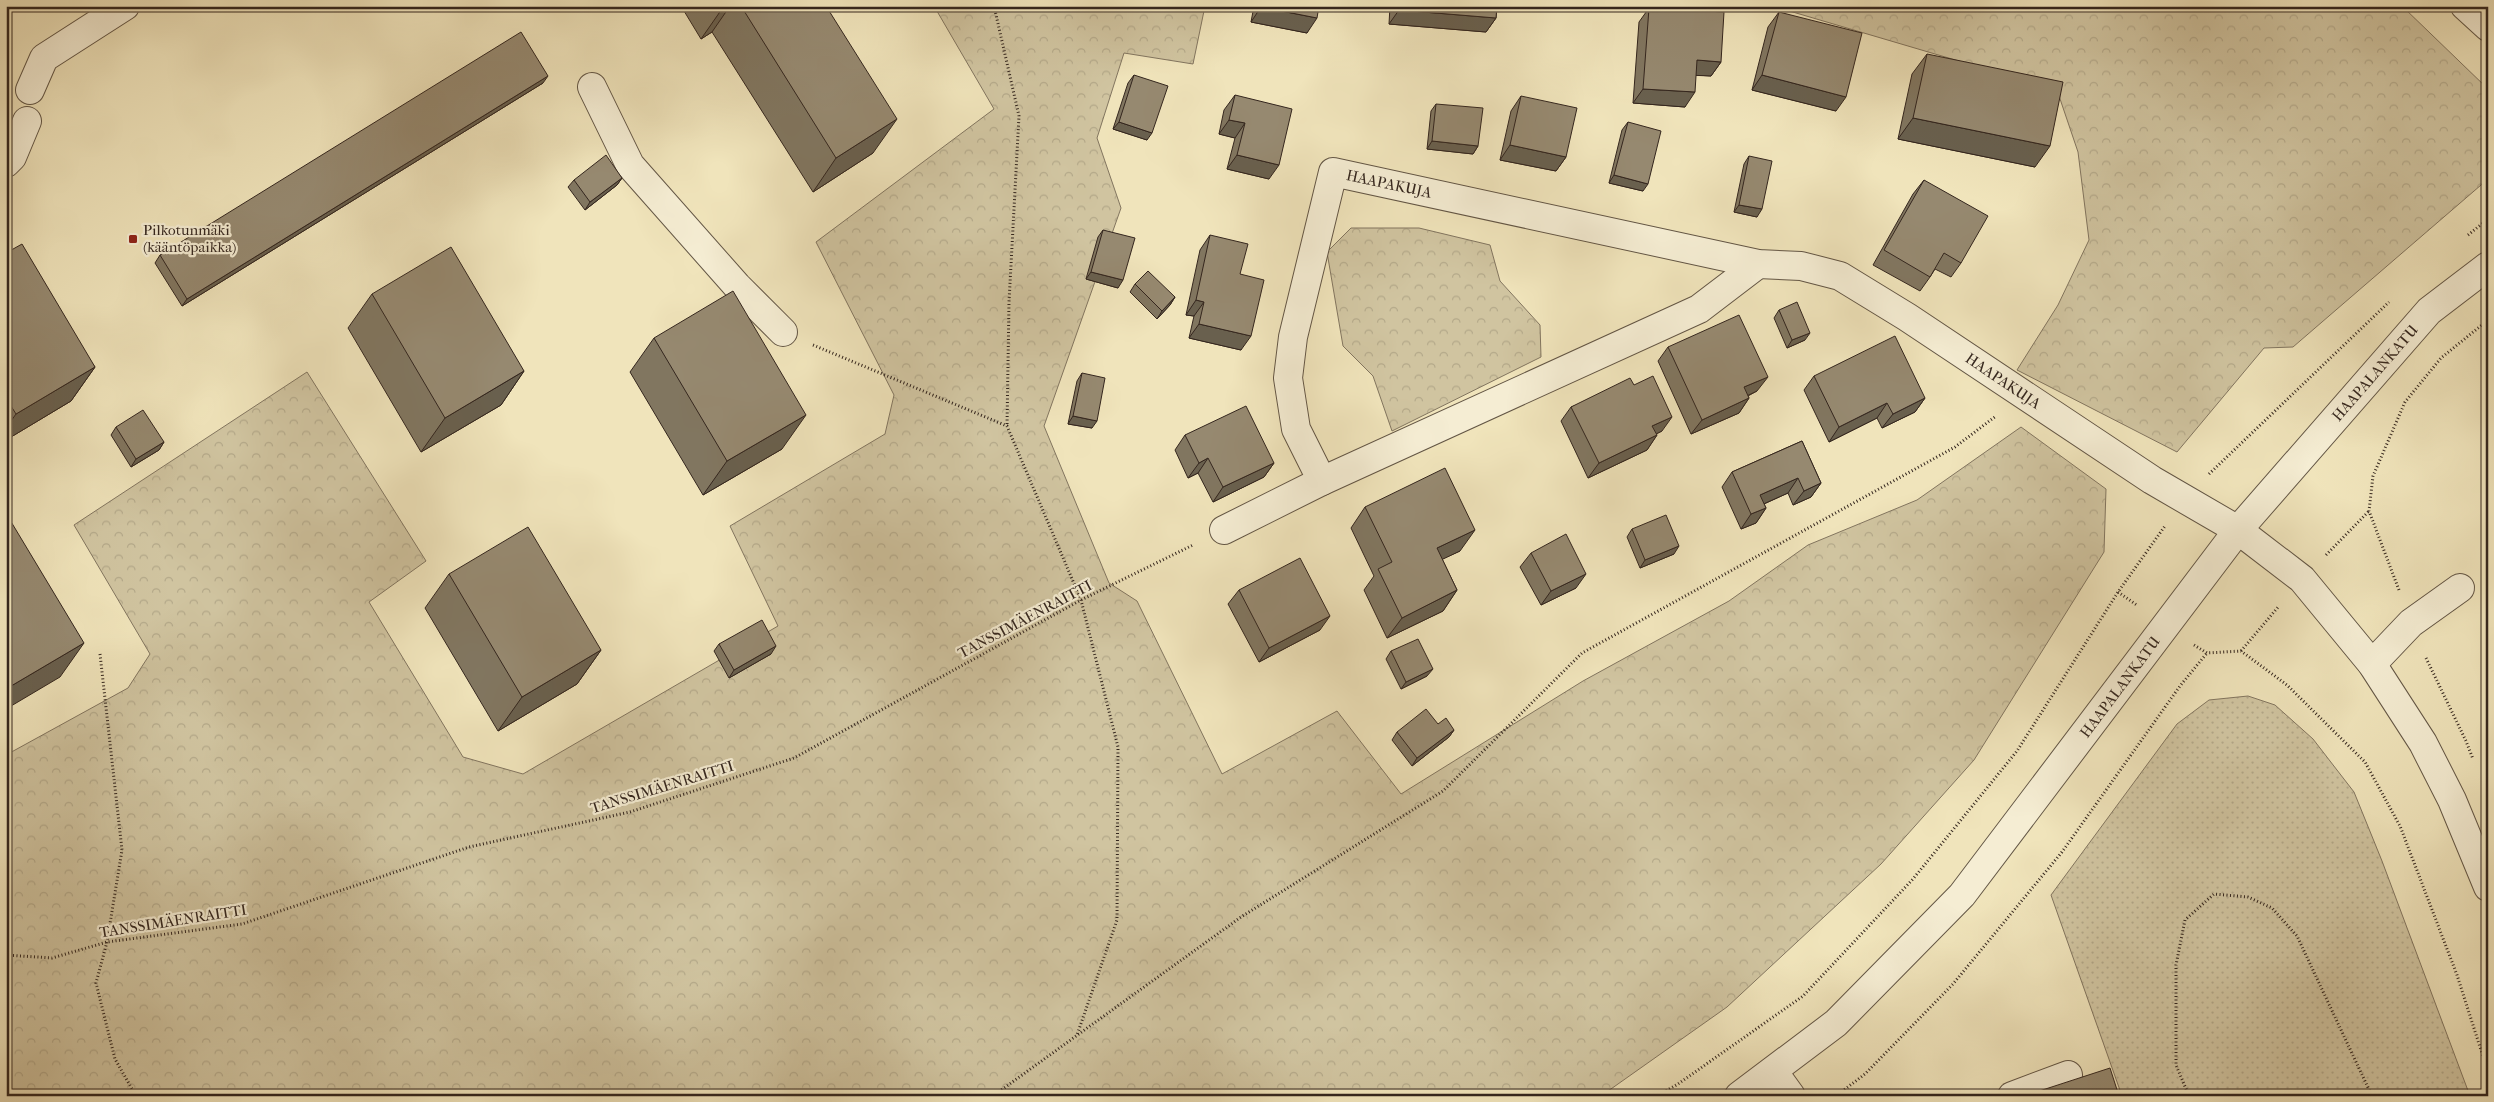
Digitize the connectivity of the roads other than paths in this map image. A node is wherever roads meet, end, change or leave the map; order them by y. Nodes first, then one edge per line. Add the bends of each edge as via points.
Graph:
1 (125, 6) edge
2 (2465, 6) edge
3 (2488, 27) edge
4 (592, 87) dead end
5 (30, 90) dead end
6 (27, 121) dead end
7 (6, 163) edge
8 (1758, 264) junction
9 (2488, 266) edge
10 (783, 332) road end
11 (1322, 481) junction
12 (1224, 530) road end
13 (2238, 530) junction
14 (2460, 588) dead end
15 (2372, 664) junction
16 (2488, 887) edge
17 (1773, 1071) junction
18 (2068, 1076) dead end
19 (1739, 1096) edge
20 (1791, 1096) edge
21 (2012, 1096) edge

1 - 5 street via 44,58
2 - 3 street
4 - 10 street via 630,165 737,286
6 - 7 street via 12,157
8 - 11 street via 1699,309
8 - 11 street, HAAPAKUJA via 1333,172 1293,337 1288,378 1296,429
8 - 13 street, HAAPAKUJA via 1801,266 1840,276 2152,480
9 - 13 street, HAAPALANKATU via 2430,311
11 - 12 street
13 - 15 street, HAAPAKUJA via 2302,579
13 - 17 street, HAAPALANKATU via 1962,894 1836,1023
14 - 15 street via 2411,622
15 - 16 street, HAAPAKUJA via 2423,743 2452,800
17 - 19 street, HAAPALANKATU
17 - 20 street
18 - 21 street

